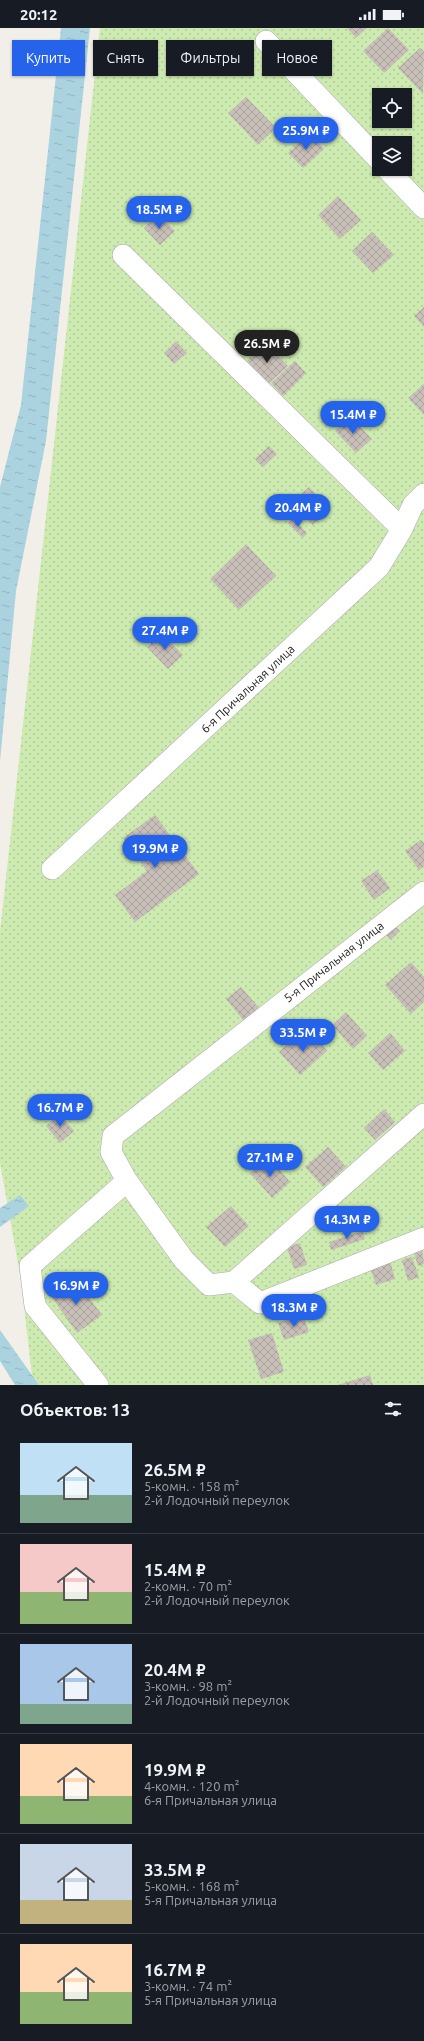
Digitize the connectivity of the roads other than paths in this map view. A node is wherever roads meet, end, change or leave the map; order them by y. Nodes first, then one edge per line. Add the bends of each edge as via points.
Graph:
1 (299, 76) edge
2 (372, 153) edge
3 (394, 176) edge
4 (424, 208) edge
5 (123, 255) dead end
6 (424, 494) edge
7 (402, 529) junction
8 (52, 869) dead end
9 (424, 892) edge
10 (424, 1114) edge
11 (127, 1181) junction
12 (424, 1238) edge
13 (234, 1282) junction
14 (98, 1385) edge

1 - 2 street
3 - 4 street
5 - 7 street
6 - 7 street, 6-я Причальная улица via 413,505
7 - 8 street, 6-я Причальная улица via 379,567
9 - 11 street, 5-я Причальная улица via 113,1136 111,1152
10 - 13 street
11 - 13 street via 184,1260 209,1285
11 - 14 street via 30,1266 35,1306
12 - 13 street via 260,1303

